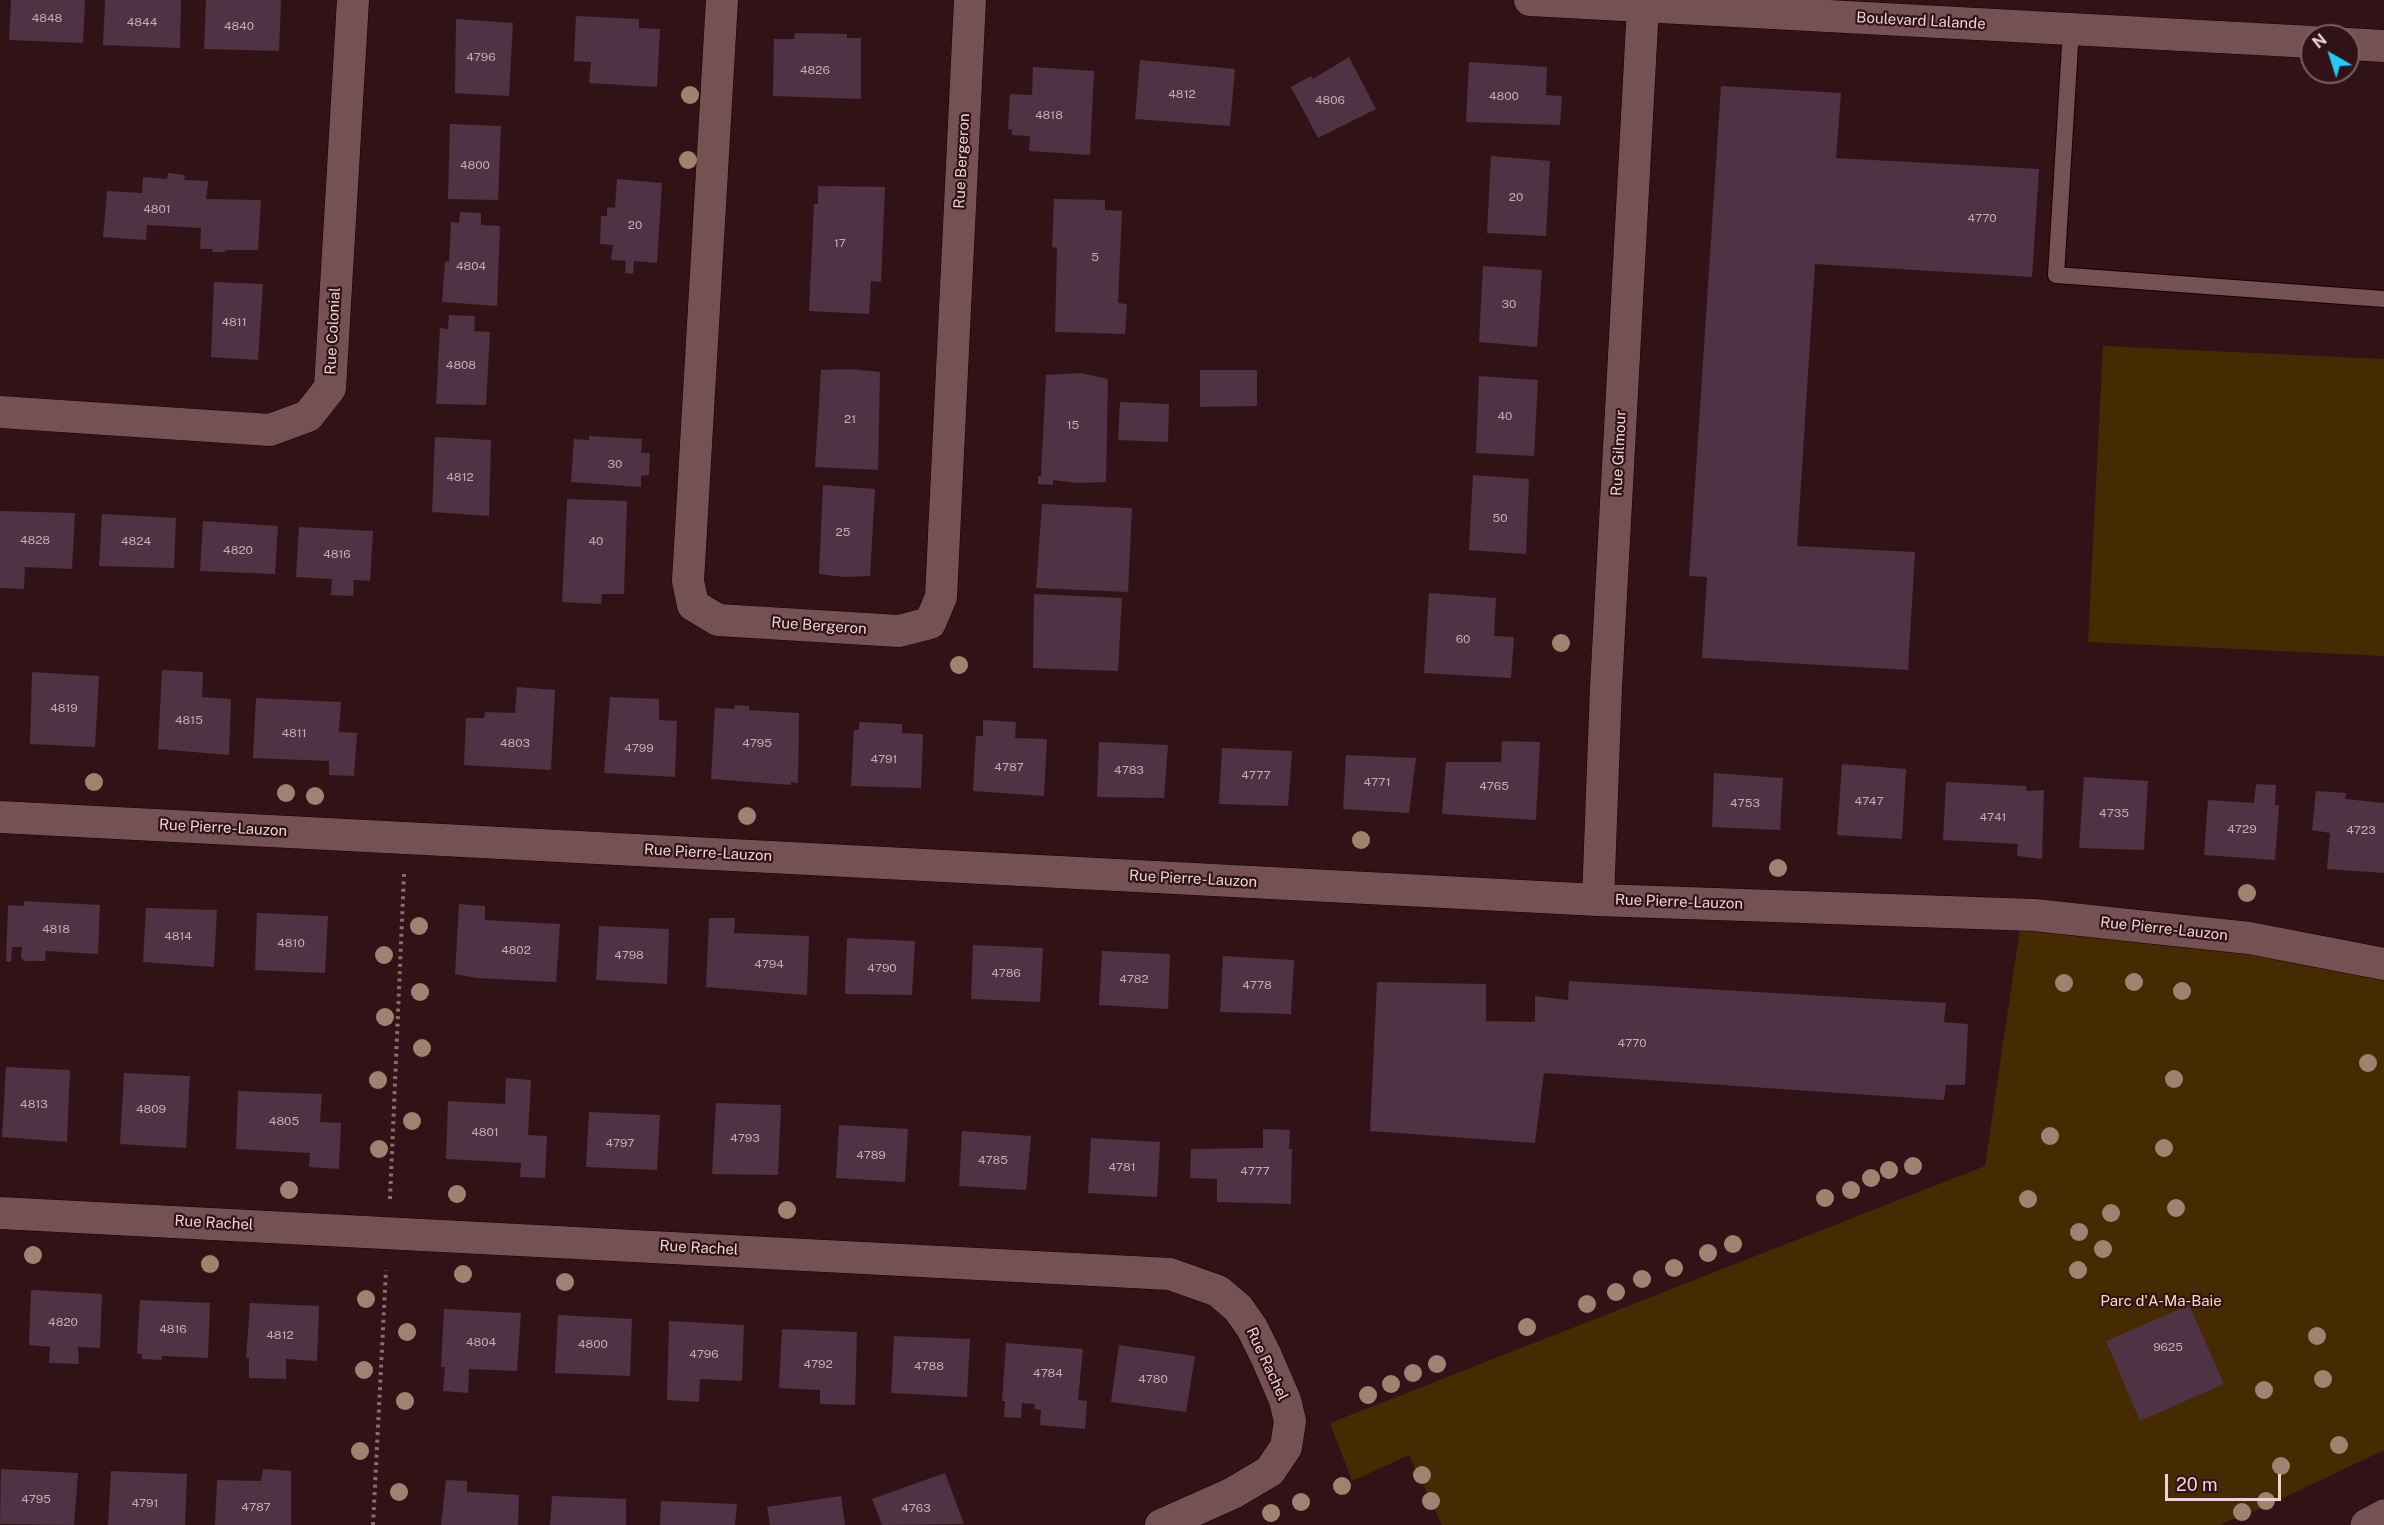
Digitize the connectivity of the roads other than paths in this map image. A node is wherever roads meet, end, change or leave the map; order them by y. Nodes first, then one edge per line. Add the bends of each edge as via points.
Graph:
1 (353, 0) edge
2 (722, 0) edge
3 (970, 0) edge
4 (1530, 0) edge
5 (1643, 6) junction
6 (2071, 29) junction
7 (2300, 41) edge
8 (2360, 45) edge
9 (2384, 46) edge
10 (2384, 298) edge
11 (0, 412) edge
12 (0, 817) edge
13 (1598, 900) junction
14 (2384, 964) edge
15 (0, 1213) edge
16 (2384, 1516) edge
17 (1161, 1525) edge
18 (2367, 1525) edge

1 - 11 street, Rue Colonial via 330,388 308,416 270,430
2 - 3 street, Rue Bergeron via 688,581 693,605 718,620 899,631 930,623 941,597
4 - 5 street, Boulevard Lalande
5 - 6 street, Boulevard Lalande
5 - 13 street, Rue Gilmour
6 - 7 street, Boulevard Lalande
6 - 10 lane via 2056,275
8 - 9 street
12 - 13 street, Rue Pierre-Lauzon
13 - 14 street, Rue Pierre-Lauzon via 2034,915 2249,938
15 - 17 street, Rue Rachel via 1170,1274 1218,1291 1238,1308 1252,1328 1285,1400 1290,1421 1286,1447 1270,1472
16 - 18 main road

